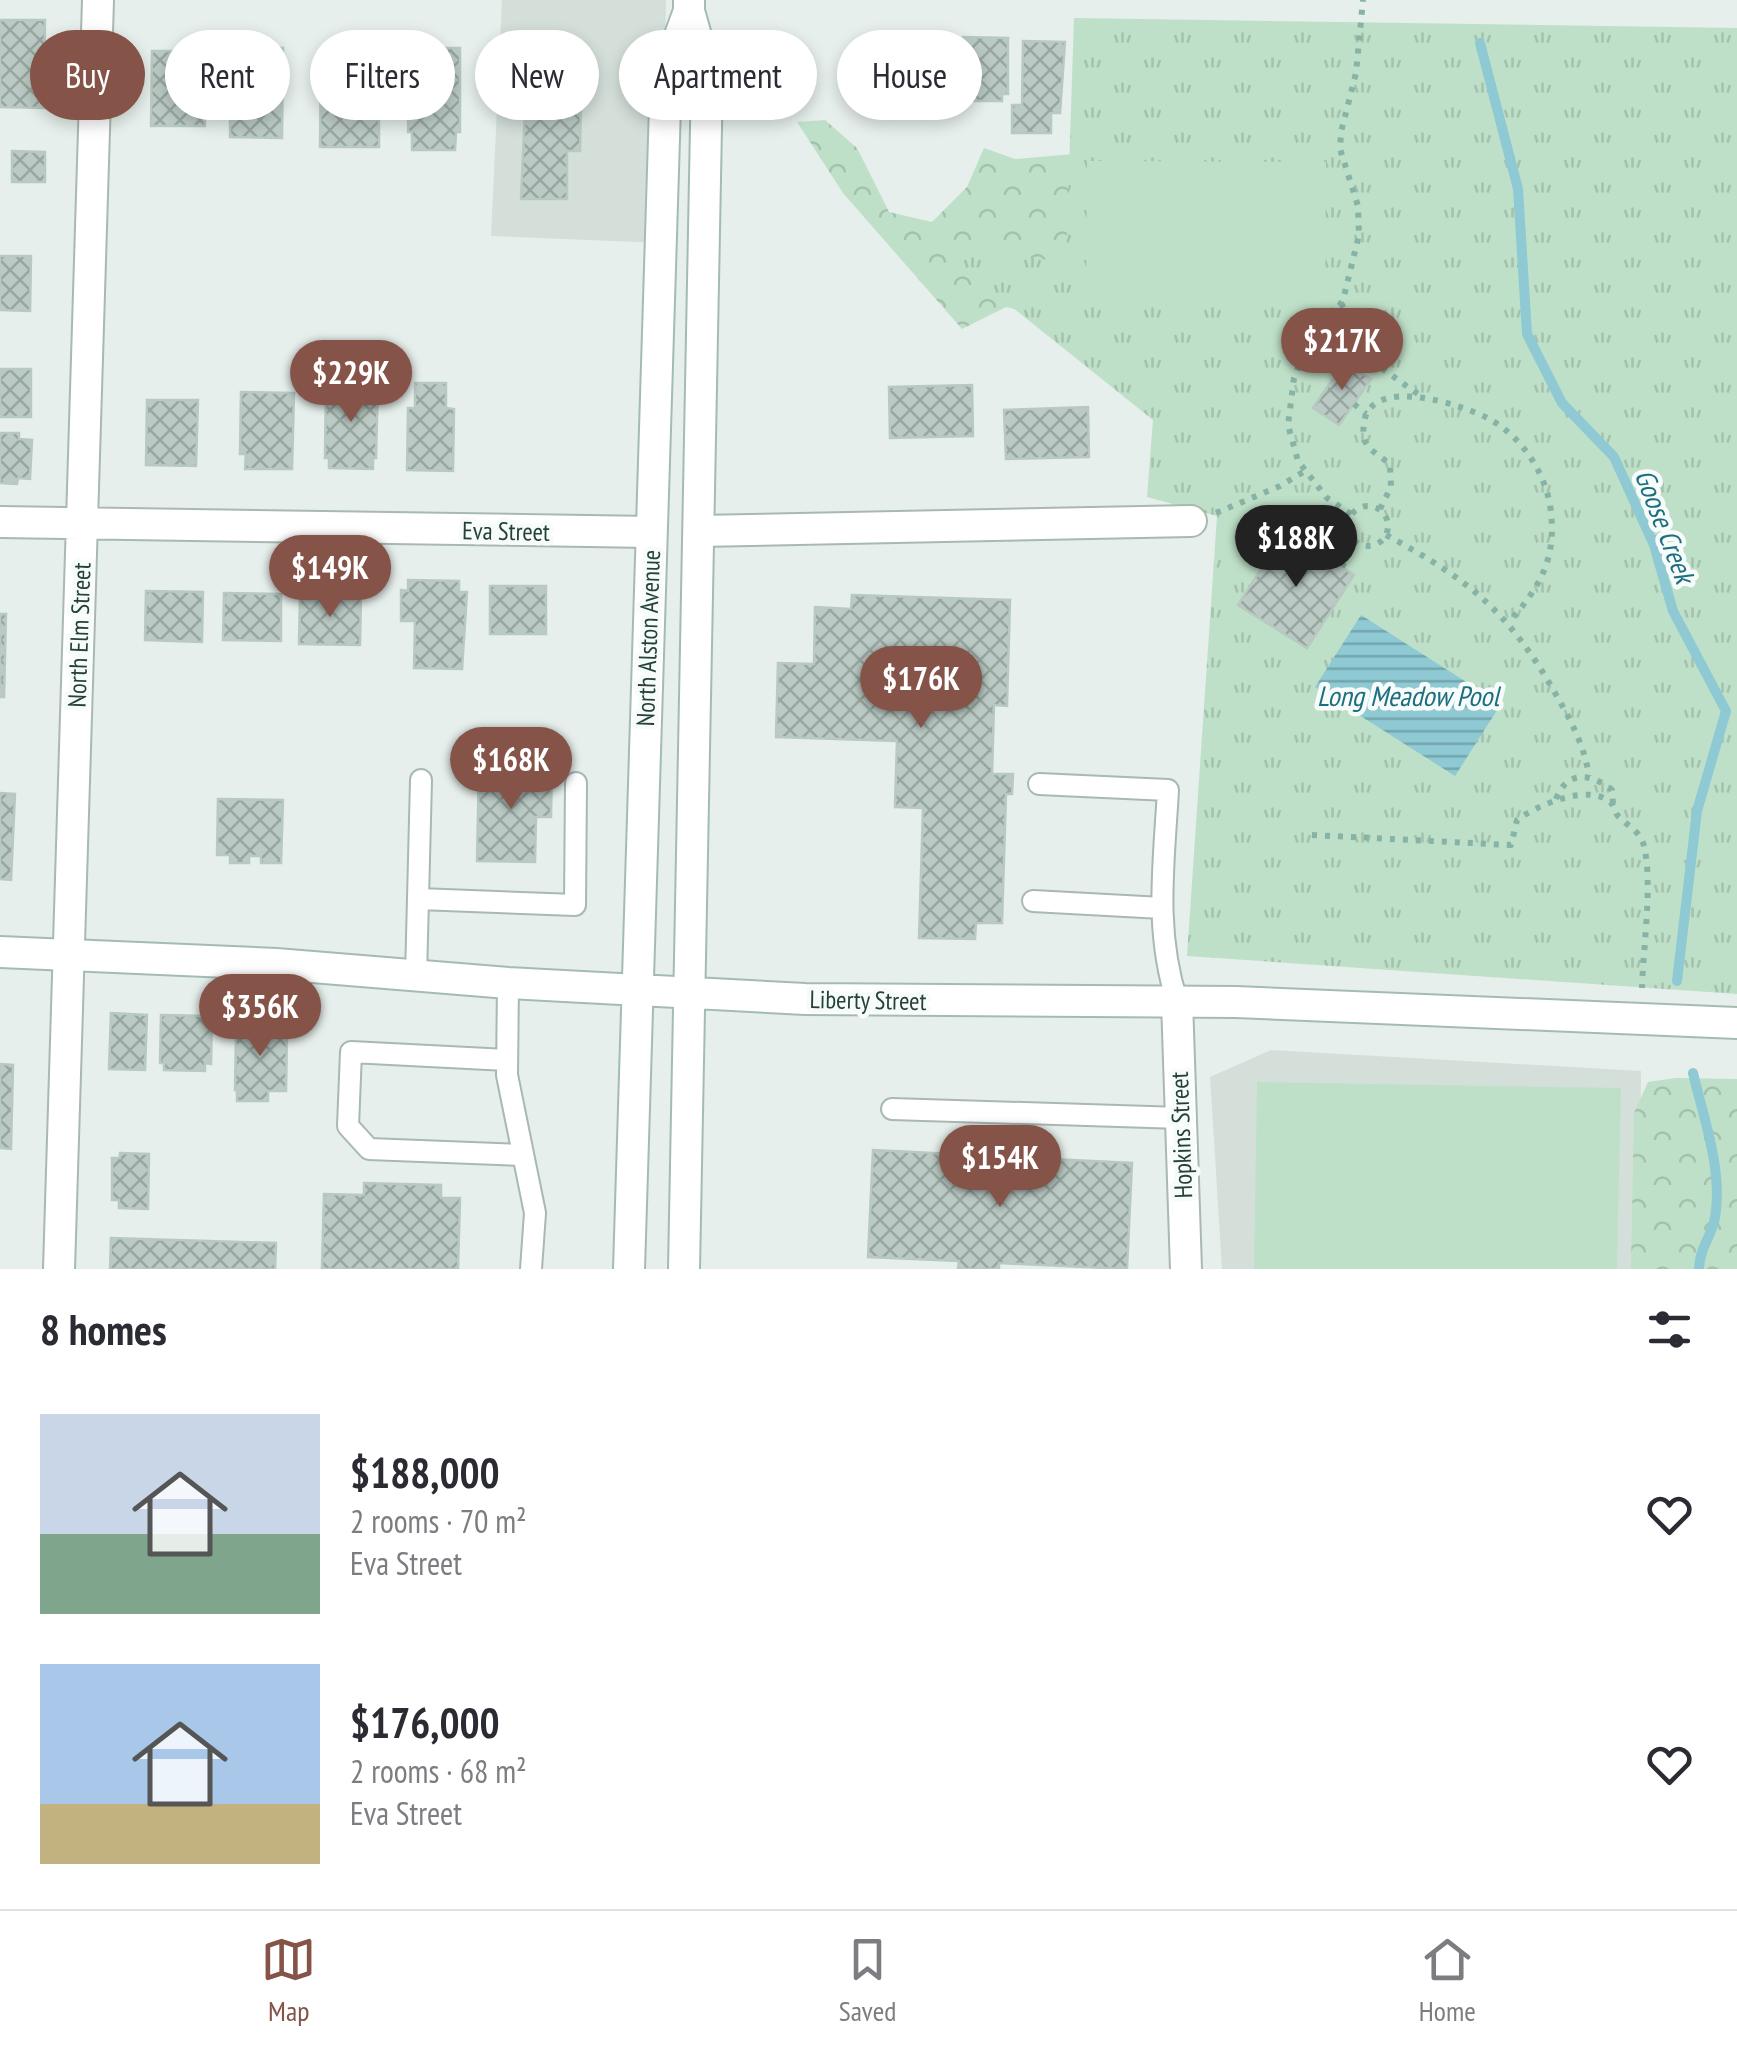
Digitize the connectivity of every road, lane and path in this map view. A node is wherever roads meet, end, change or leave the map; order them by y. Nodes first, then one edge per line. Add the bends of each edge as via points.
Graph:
1 (98, 0) edge
2 (1362, 0) edge
3 (689, 5) edge
4 (1341, 304) junction
5 (1368, 355) junction
6 (1358, 370) dead end
7 (1428, 400) junction
8 (1354, 404) dead end
9 (1366, 414) junction
10 (1305, 471) junction
11 (1380, 509) junction
12 (1351, 514) junction
13 (1190, 521) joint
14 (0, 522) edge
15 (82, 523) junction
16 (651, 532) junction
17 (699, 532) junction
18 (1386, 535) junction
19 (1354, 541) junction
20 (1342, 567) dead end
21 (1509, 622) junction
22 (1589, 776) junction
23 (421, 780) dead end
24 (576, 783) dead end
25 (1039, 784) dead end
26 (1555, 800) junction
27 (1613, 804) junction
28 (1312, 835) dead end
29 (418, 899) junction
30 (1033, 901) dead end
31 (1162, 908) junction
32 (0, 952) edge
33 (70, 954) junction
34 (416, 977) junction
35 (508, 983) junction
36 (1642, 989) dead end
37 (637, 990) junction
38 (690, 993) junction
39 (1177, 1001) junction
40 (1737, 1023) edge
41 (507, 1060) junction
42 (892, 1109) dead end
43 (1181, 1118) junction
44 (523, 1155) junction
45 (60, 1269) edge
46 (531, 1269) edge
47 (629, 1269) edge
48 (684, 1269) edge
49 (1186, 1269) edge

1 - 15 street, North Elm Street
2 - 4 path via 1340,149 1358,206 1359,235
3 - 16 street, North Alston Avenue via 666,74
3 - 17 street, North Alston Avenue via 706,76
4 - 5 path
4 - 10 path via 1305,349 1294,378 1288,426
5 - 6 path
5 - 7 path
7 - 9 path via 1384,398
7 - 21 path via 1492,421 1534,460 1543,479 1552,520 1546,570
8 - 9 path
9 - 11 path via 1368,445 1390,465 1392,477
10 - 12 path
10 - 13 path
11 - 12 path via 1366,506
11 - 18 path
12 - 19 path
13 - 17 street
14 - 15 street, Eva Street
15 - 16 street, Eva Street
15 - 33 street, North Elm Street
16 - 37 street, North Alston Avenue
17 - 38 street, North Alston Avenue
18 - 19 path via 1369,546
18 - 21 path via 1454,574
19 - 20 path
21 - 22 path via 1584,747
22 - 26 path via 1571,778
22 - 27 path via 1612,790
23 - 29 lane
24 - 29 lane via 575,905
25 - 31 lane via 1168,790
26 - 27 path via 1582,796
26 - 28 path via 1517,820 1511,844
27 - 36 path via 1643,844
29 - 34 lane
30 - 31 lane
31 - 39 lane via 1166,968
32 - 33 street, Liberty Street
33 - 34 street, Liberty Street
33 - 45 street, North Elm Street
34 - 35 street, Liberty Street
35 - 37 street, Liberty Street
35 - 41 lane
37 - 38 street, Liberty Street
37 - 47 street, North Alston Avenue
38 - 39 street, Liberty Street
38 - 48 street, North Alston Avenue
39 - 40 street, Liberty Street
39 - 43 street, Hopkins Street
41 - 44 lane
41 - 44 lane via 351,1052 348,1126 369,1149
42 - 43 lane
43 - 49 street, Hopkins Street
44 - 46 lane via 535,1213

